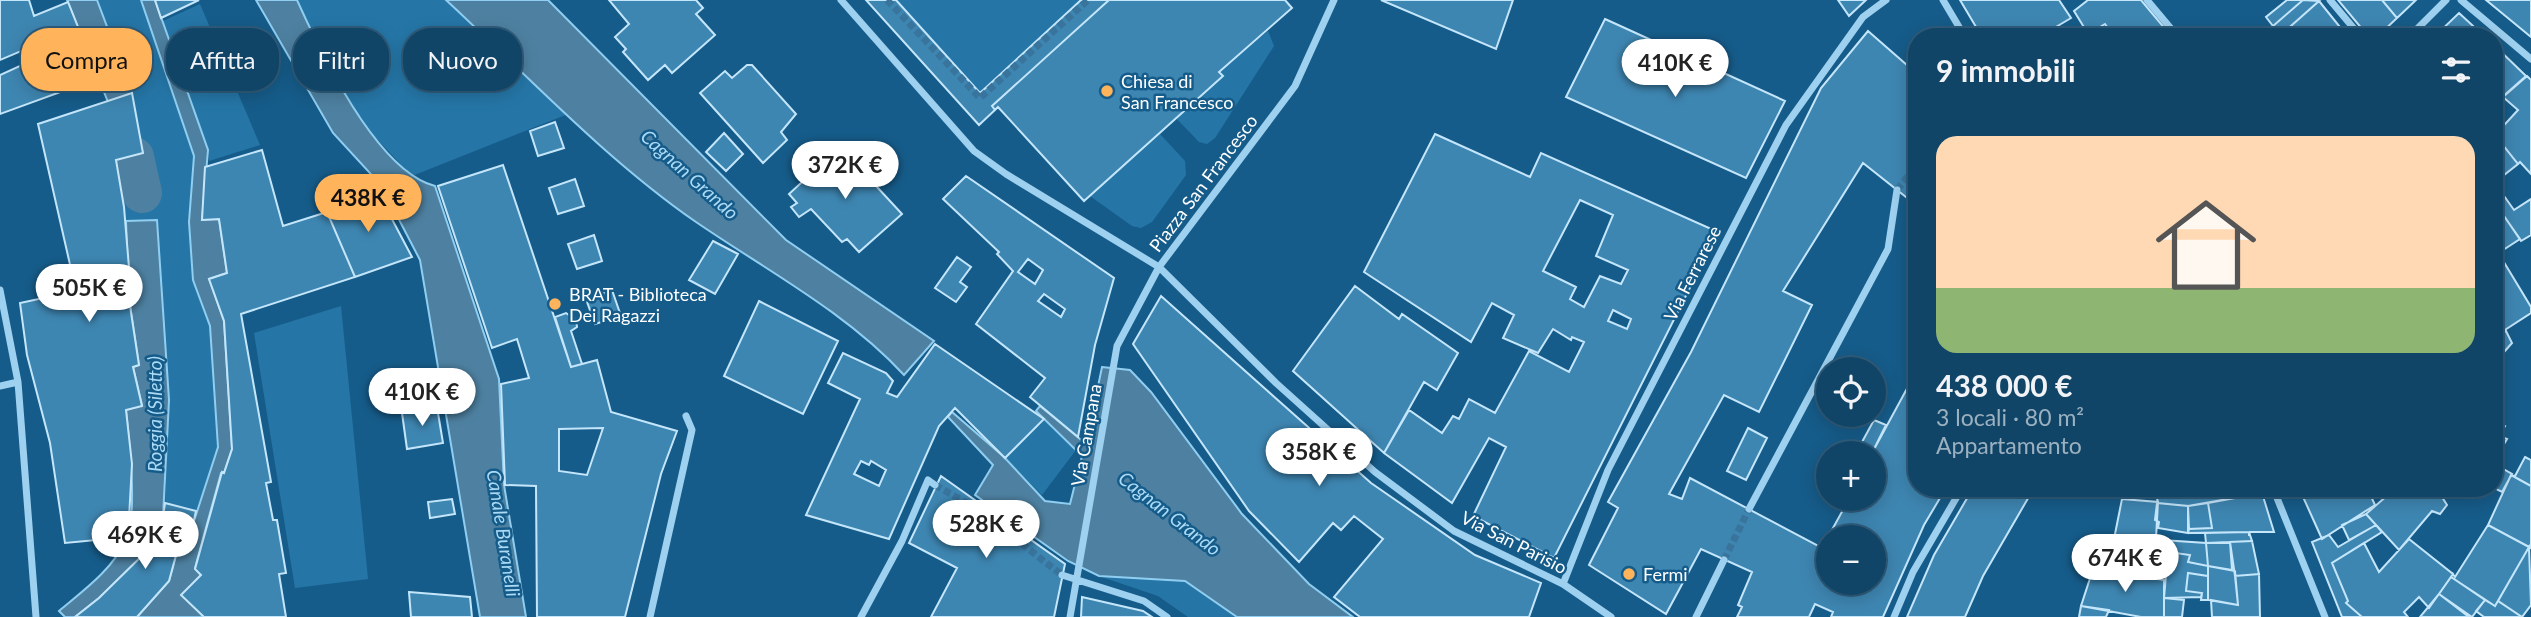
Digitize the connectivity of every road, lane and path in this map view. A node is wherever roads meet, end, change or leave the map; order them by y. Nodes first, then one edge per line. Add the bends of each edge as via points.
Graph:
1 (841, 0) edge
2 (1334, 0) edge
3 (1886, 0) edge
4 (1943, 0) edge
5 (2147, 0) edge
6 (2330, 0) edge
7 (2446, 0) edge
8 (2461, 0) edge
9 (1960, 28) edge
10 (2170, 28) edge
11 (2353, 28) edge
12 (2418, 28) edge
13 (2494, 28) edge
14 (2503, 35) edge
15 (2531, 59) edge
16 (1897, 190) tunnel mouth
17 (1159, 267) junction
18 (0, 290) edge
19 (18, 382) junction
20 (1276, 383) joint
21 (0, 386) edge
22 (686, 416) dead end
23 (932, 482) dead end
24 (1957, 497) edge
25 (2277, 497) edge
26 (1749, 509) tunnel mouth
27 (1724, 560) tunnel mouth
28 (1062, 575) tunnel mouth
29 (1076, 582) junction
30 (1563, 584) junction
31 (36, 617) edge
32 (650, 617) edge
33 (861, 617) edge
34 (1070, 617) edge
35 (1167, 617) edge
36 (1611, 617) edge
37 (1696, 617) edge
38 (1894, 617) edge
39 (2325, 617) edge

1 - 17 street via 974,151
2 - 17 street, Piazza San Francesco via 1295,86
3 - 30 street, Via Ferrarese via 1863,18 1786,125 1608,470
4 - 9 street
5 - 10 street
6 - 11 street
7 - 12 street
8 - 13 street
14 - 15 street
16 - 26 street via 1888,250
17 - 20 street, Piazza San Francesco
17 - 29 street, Via Campana via 1117,346
18 - 19 street
19 - 21 street
19 - 31 street
20 - 30 street, Via San Parisio via 1375,472 1454,531
22 - 32 street via 692,430
23 - 33 street
24 - 38 street via 1913,572
25 - 39 street
27 - 37 street
28 - 29 street
29 - 34 street, Via Campana
29 - 35 street via 1144,601
30 - 36 street, Via San Parisio

